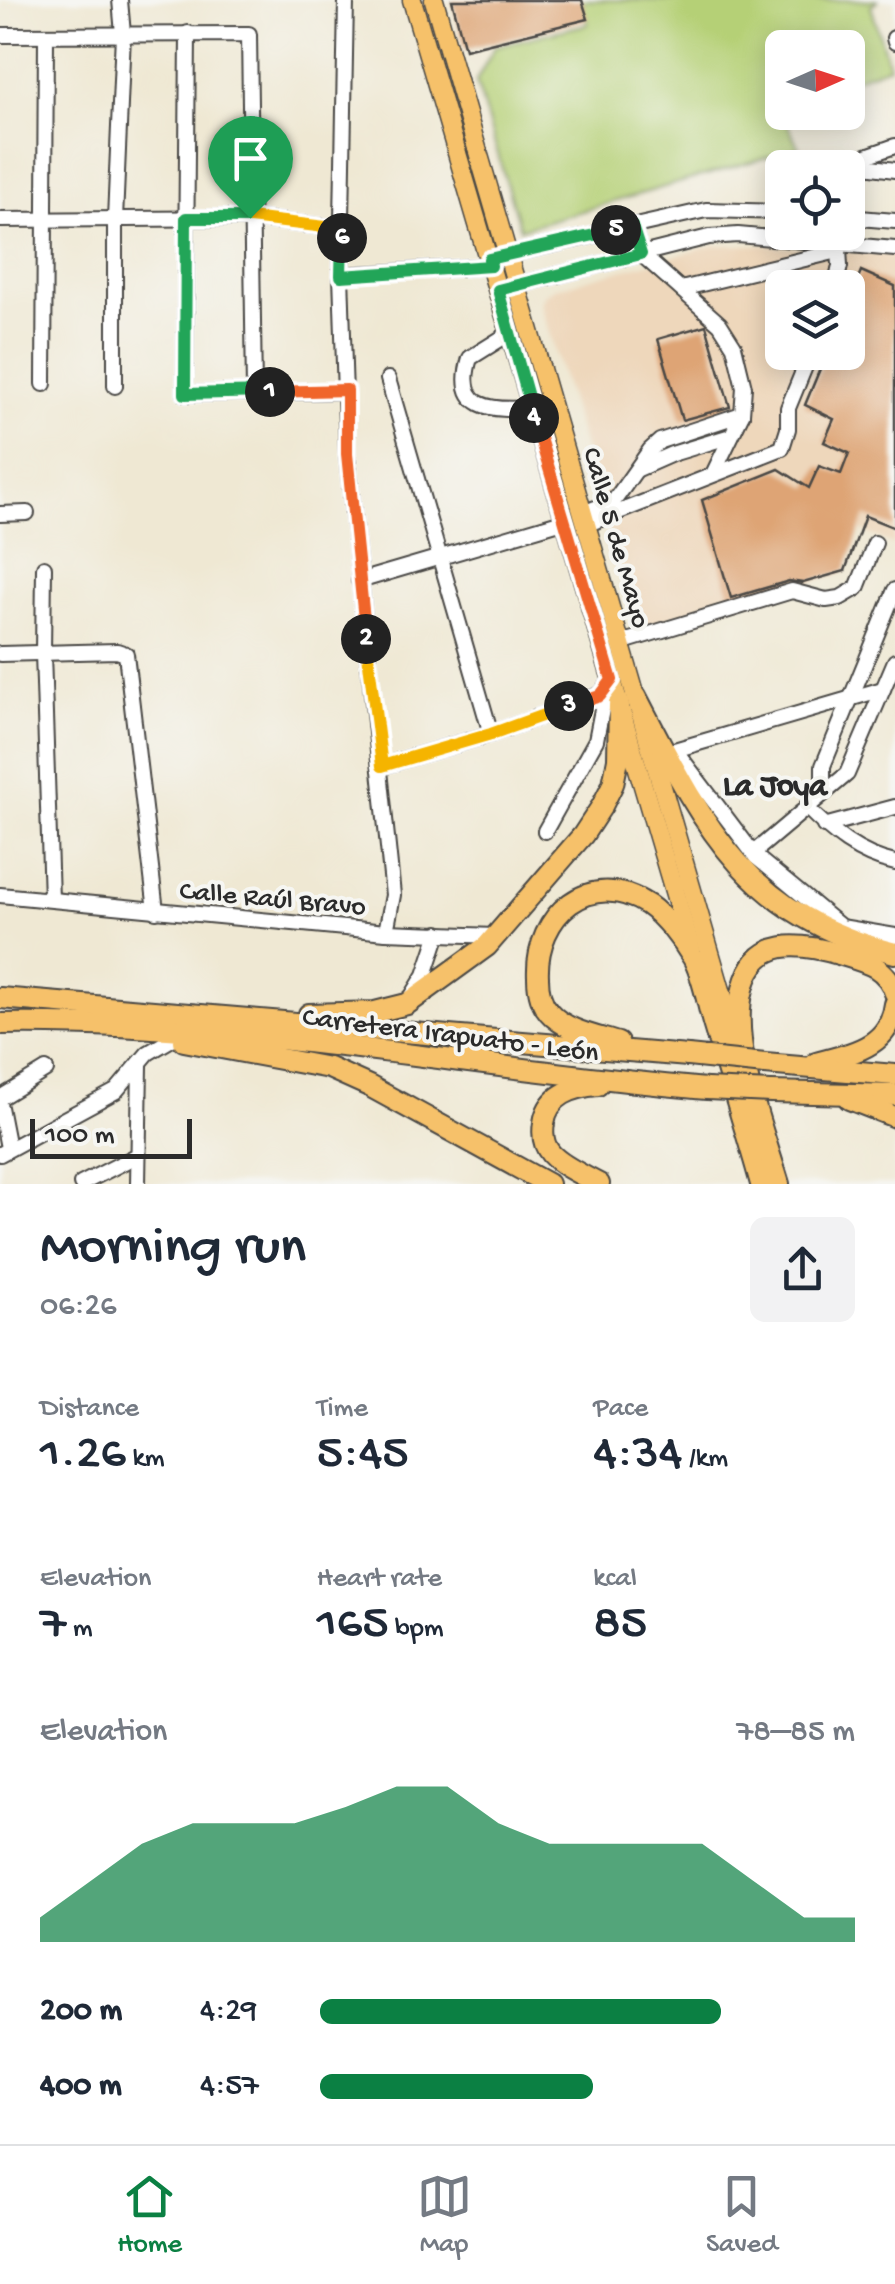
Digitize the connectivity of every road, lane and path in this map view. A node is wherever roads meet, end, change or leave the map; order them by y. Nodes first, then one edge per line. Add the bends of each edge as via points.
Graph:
1 (120, 0) edge
2 (346, 0) edge
3 (412, 0) edge
4 (434, 0) edge
5 (188, 33) junction
6 (123, 34) junction
7 (0, 35) edge
8 (46, 35) junction
9 (895, 146) edge
10 (865, 158) edge
11 (865, 168) edge
12 (895, 170) edge
13 (765, 212) edge
14 (186, 218) junction
15 (250, 218) junction
16 (865, 218) edge
17 (46, 219) junction
18 (116, 219) junction
19 (0, 220) edge
20 (895, 221) edge
21 (632, 226) junction
22 (342, 229) junction
23 (765, 237) edge
24 (865, 245) edge
25 (895, 248) edge
26 (812, 250) edge
27 (508, 254) junction
28 (641, 254) junction
29 (490, 262) junction
30 (341, 276) junction
31 (508, 287) junction
32 (682, 290) junction
33 (510, 333) junction
34 (804, 370) edge
35 (388, 378) dead end
36 (44, 384) dead end
37 (114, 386) dead end
38 (347, 390) junction
39 (254, 392) junction
40 (531, 408) junction
41 (742, 414) junction
42 (732, 436) junction
43 (636, 469) junction
44 (714, 472) junction
45 (27, 513) dead end
46 (0, 514) edge
47 (586, 518) junction
48 (562, 520) junction
49 (876, 543) dead end
50 (438, 559) junction
51 (44, 567) dead end
52 (359, 581) junction
53 (895, 590) edge
54 (620, 643) junction
55 (0, 654) edge
56 (43, 654) junction
57 (895, 662) edge
58 (883, 689) junction
59 (618, 692) junction
60 (852, 697) junction
61 (491, 734) junction
62 (671, 751) junction
63 (382, 766) junction
64 (823, 791) junction
65 (806, 807) junction
66 (895, 807) edge
67 (824, 826) junction
68 (544, 831) dead end
69 (756, 857) junction
70 (895, 863) edge
71 (0, 895) edge
72 (50, 899) junction
73 (156, 911) junction
74 (386, 932) junction
75 (439, 933) junction
76 (495, 936) junction
77 (895, 936) edge
78 (895, 954) edge
79 (694, 959) junction
80 (895, 992) edge
81 (0, 998) edge
82 (407, 1004) junction
83 (895, 1004) edge
84 (233, 1018) junction
85 (33, 1023) junction
86 (0, 1024) edge
87 (172, 1038) junction
88 (654, 1054) junction
89 (140, 1064) junction
90 (800, 1068) junction
91 (46, 1070) dead end
92 (895, 1074) edge
93 (630, 1082) junction
94 (761, 1091) junction
95 (838, 1095) junction
96 (895, 1095) edge
97 (0, 1098) edge
98 (0, 1107) edge
99 (895, 1117) edge
100 (760, 1149) junction
101 (4, 1151) edge
102 (138, 1155) junction
103 (102, 1179) edge
104 (82, 1184) edge
105 (138, 1184) edge
106 (548, 1184) edge
107 (599, 1184) edge
108 (758, 1184) edge
109 (783, 1184) edge

1 - 6 street
2 - 22 street, Calle Raúl Bravo
3 - 29 main road, Calle 5 de Mayo
4 - 27 main road, Calle 5 de Mayo
5 - 6 street
5 - 14 street
5 - 15 street via 248,34
6 - 8 street
6 - 18 street
7 - 8 street
8 - 17 street
9 - 10 street
11 - 12 street
13 - 21 street via 706,210
14 - 15 street
14 - 18 street
14 - 39 street via 185,394
15 - 22 street
15 - 39 street
16 - 20 street
17 - 18 street
17 - 19 street
17 - 36 street
18 - 37 street
21 - 27 street
21 - 28 street
22 - 30 street, Calle Raúl Bravo
23 - 28 street via 709,237
24 - 25 street
26 - 32 street
27 - 29 street
27 - 31 main road, Calle 5 de Mayo
28 - 31 street
28 - 32 street
29 - 30 street
29 - 31 main road, Calle 5 de Mayo
30 - 38 street, Calle Raúl Bravo
31 - 33 main road, Calle 5 de Mayo
31 - 47 main road, Calle 5 de Mayo
32 - 41 street via 734,346 744,387
33 - 40 main road, Calle 5 de Mayo
33 - 40 street via 470,358 469,394 498,410
34 - 44 street via 782,448
35 - 50 street
38 - 39 street
38 - 52 street, Calle Raúl Bravo
40 - 48 main road, Calle 5 de Mayo
41 - 42 street
41 - 43 street via 660,441
42 - 43 street
42 - 44 street
43 - 47 street via 614,502
44 - 47 street
45 - 46 street
47 - 54 main road, Calle 5 de Mayo
48 - 50 street
48 - 59 main road, Calle 5 de Mayo
49 - 54 street via 857,588 840,598 792,591
50 - 52 street
50 - 61 street
51 - 56 street
52 - 63 street, Calle Raúl Bravo
53 - 60 street
54 - 59 main road, Calle 5 de Mayo
55 - 56 street
56 - 72 street
56 - 73 street via 126,654
57 - 58 street
58 - 60 street
58 - 64 street via 847,774
59 - 61 street
59 - 62 highway
59 - 68 street
59 - 76 highway via 618,759 602,806
59 - 79 main road, Calle 5 de Mayo
59 - 94 main road, Calle 5 de Mayo
60 - 62 street
60 - 64 street via 823,766
61 - 63 street
62 - 69 street
62 - 78 highway via 698,814 761,885 816,925
63 - 74 street, Calle Raúl Bravo via 393,894
64 - 65 street
65 - 67 street
65 - 69 street
66 - 67 street
67 - 70 street
69 - 77 street via 842,927
71 - 72 street, Calle Raúl Bravo
72 - 73 street, Calle Raúl Bravo
73 - 74 street, Calle Raúl Bravo
74 - 75 street
75 - 76 street
75 - 82 street via 426,975
76 - 82 highway
79 - 88 highway via 650,906 615,893 575,898 547,930 538,990 548,1011 562,1024
79 - 100 highway
80 - 94 highway via 880,969 811,946 793,944 762,956 750,969 740,1002
81 - 84 highway, Carretera Irapuato - León
82 - 84 highway via 375,1012
83 - 90 highway via 886,1033 870,1046
84 - 88 highway, Carretera Irapuato - León
85 - 86 highway, Carretera Irapuato - León
85 - 87 highway
85 - 93 highway, Carretera Irapuato - León via 221,1032
87 - 89 street
87 - 106 highway via 329,1068
88 - 90 highway, Carretera Irapuato - León, bridge
89 - 101 street via 116,1092
89 - 102 street
90 - 92 highway, Carretera Irapuato - León
91 - 97 street
93 - 94 highway, Carretera Irapuato - León, bridge
93 - 107 highway via 573,1088 545,1114 542,1136 549,1152
94 - 95 highway, Carretera Irapuato - León
94 - 100 highway
95 - 96 highway, Carretera Irapuato - León
95 - 99 highway
98 - 101 street
100 - 108 highway
100 - 109 highway
102 - 103 street
102 - 105 street
103 - 104 street

